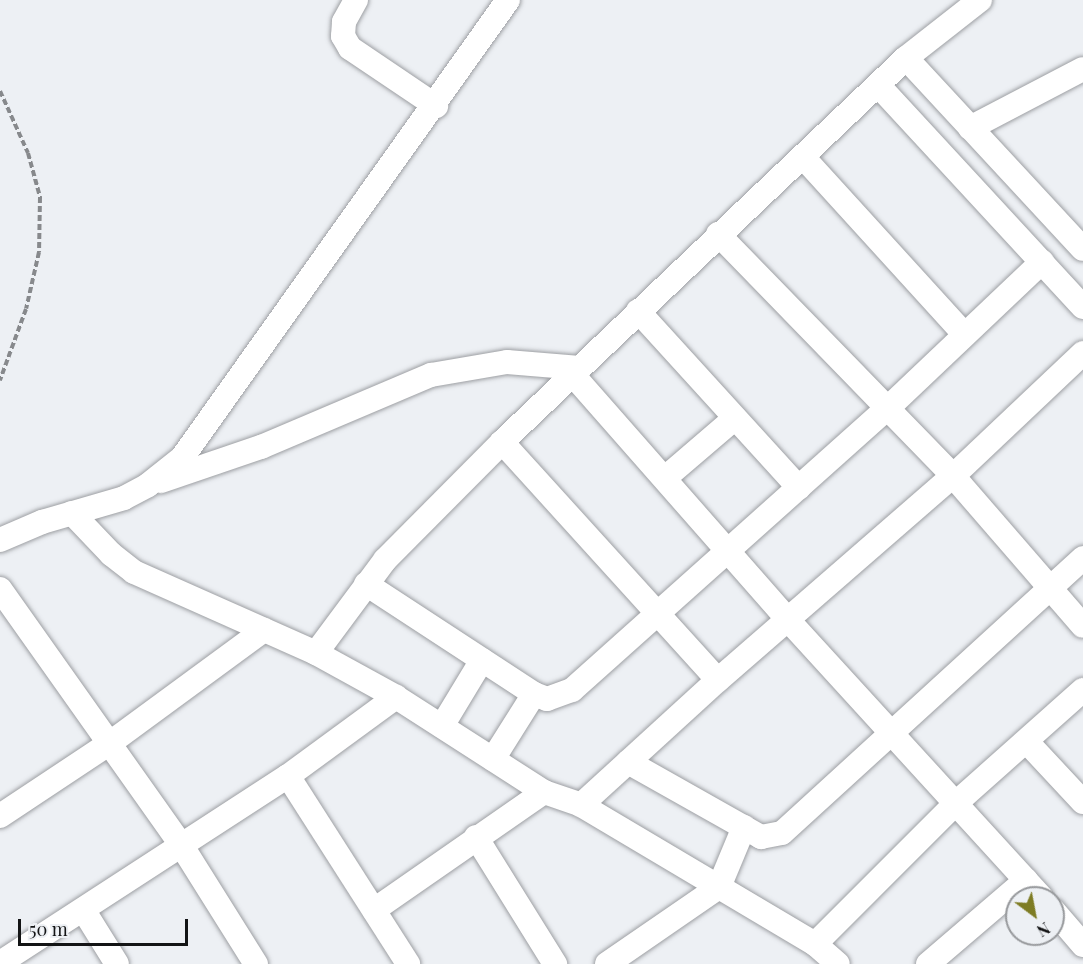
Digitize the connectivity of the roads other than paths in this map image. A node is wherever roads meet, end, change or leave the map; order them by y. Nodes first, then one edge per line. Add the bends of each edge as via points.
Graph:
1 (356, 0) edge
2 (508, 0) edge
3 (977, 0) edge
4 (906, 58) junction
5 (1082, 70) edge
6 (878, 85) junction
7 (435, 106) junction
8 (970, 128) junction
9 (802, 157) junction
10 (718, 234) junction
11 (1083, 249) edge
12 (1042, 262) junction
13 (1083, 307) edge
14 (638, 311) junction
15 (964, 333) junction
16 (1083, 353) edge
17 (577, 371) junction
18 (889, 407) junction
19 (735, 418) junction
20 (502, 442) junction
21 (953, 476) junction
22 (665, 478) junction
23 (148, 486) junction
24 (799, 488) junction
25 (72, 513) junction
26 (0, 540) edge
27 (729, 551) junction
28 (1083, 558) edge
29 (366, 584) junction
30 (1049, 587) junction
31 (0, 590) edge
32 (657, 613) junction
33 (789, 621) junction
34 (1083, 626) edge
35 (264, 630) junction
36 (316, 653) junction
37 (482, 660) junction
38 (718, 680) junction
39 (1083, 690) edge
40 (534, 694) junction
41 (396, 697) junction
42 (442, 726) junction
43 (892, 732) junction
44 (1027, 741) junction
45 (110, 743) junction
46 (493, 759) junction
47 (628, 762) junction
48 (288, 776) junction
49 (544, 792) junction
50 (1083, 802) edge
51 (956, 803) junction
52 (581, 806) junction
53 (0, 816) edge
54 (744, 827) junction
55 (476, 837) junction
56 (180, 843) junction
57 (1026, 880) junction
58 (1031, 886) edge
59 (719, 887) junction
60 (374, 910) junction
61 (84, 911) junction
62 (1065, 924) edge
63 (815, 944) junction
64 (1083, 945) edge
65 (940, 961) edge
66 (0, 963) edge
67 (117, 964) edge
68 (256, 964) edge
69 (408, 964) edge
70 (555, 964) edge
71 (607, 964) edge
72 (837, 964) edge

1 - 7 street via 344,22 344,36 351,48
2 - 7 street
3 - 4 street
4 - 6 street
4 - 8 street
5 - 8 street
6 - 9 street
6 - 12 street
7 - 23 street via 182,458
8 - 11 street
9 - 10 street
9 - 15 street
10 - 14 street
10 - 18 street
12 - 13 street
12 - 15 street
14 - 17 street
14 - 19 street
15 - 18 street
16 - 21 street
17 - 20 street
17 - 22 street
17 - 23 street via 507,362 431,375 261,447
18 - 21 street
18 - 24 street
19 - 22 street
19 - 24 street
20 - 29 street
20 - 32 street
21 - 30 street
21 - 33 street
22 - 27 street
23 - 25 street via 124,498
24 - 27 street
25 - 26 street
25 - 35 street via 134,572
27 - 32 street
27 - 33 street
28 - 30 street
29 - 36 street
29 - 37 street
30 - 34 street
30 - 43 street
31 - 45 street
32 - 38 street
32 - 40 street via 572,690 547,699
33 - 38 street
33 - 43 street
35 - 36 street
35 - 45 street
36 - 41 street
37 - 40 street
37 - 42 street
38 - 47 street
39 - 44 street
40 - 46 street
41 - 42 street
41 - 48 street
42 - 46 street
43 - 51 street
43 - 54 street via 782,833 761,837
44 - 50 street
44 - 51 street
45 - 53 street
45 - 56 street
46 - 49 street
47 - 52 street
47 - 54 street
48 - 56 street
48 - 60 street
49 - 52 street
49 - 55 street
51 - 57 street
51 - 63 street
52 - 59 street
54 - 59 street
55 - 60 street
55 - 70 street
56 - 61 street
56 - 68 street
57 - 58 street
57 - 65 street
59 - 63 street
59 - 71 street
60 - 69 street
61 - 66 street
61 - 67 street
62 - 64 street
63 - 72 street

